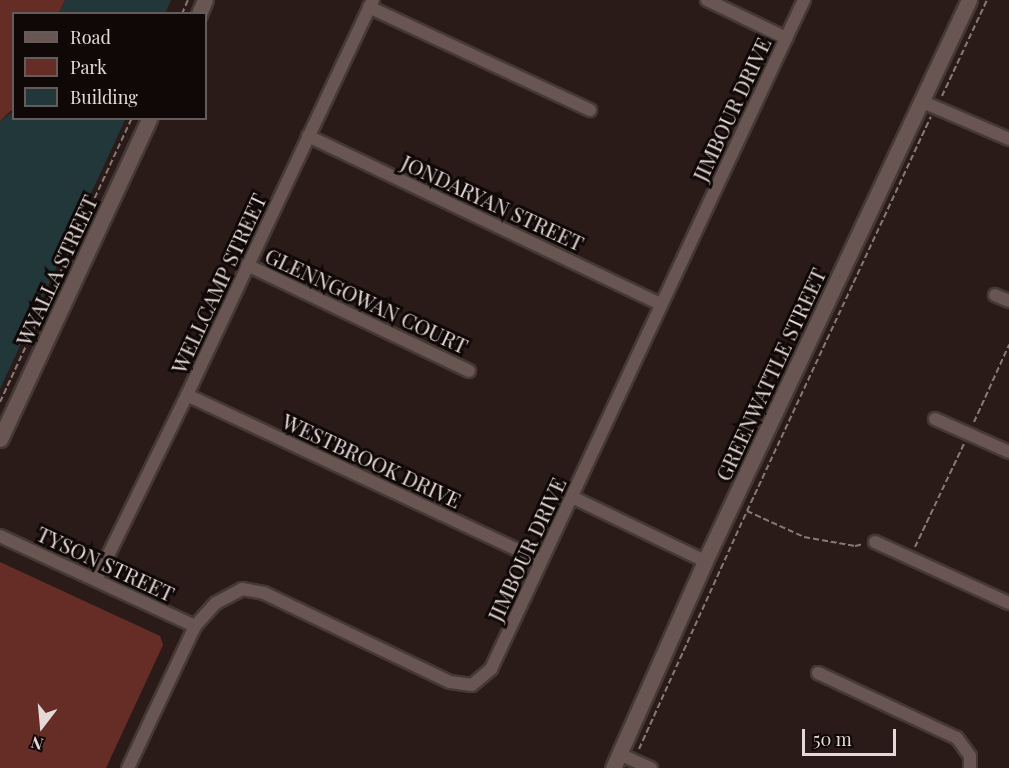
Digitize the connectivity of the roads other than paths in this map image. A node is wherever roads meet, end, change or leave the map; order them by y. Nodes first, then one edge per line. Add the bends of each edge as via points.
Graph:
1 (707, 0) edge
2 (804, 0) edge
3 (969, 0) edge
4 (371, 4) edge
5 (786, 38) junction
6 (929, 105) junction
7 (590, 110) dead end
8 (149, 120) edge
9 (308, 136) junction
10 (1009, 139) edge
11 (247, 265) junction
12 (995, 295) dead end
13 (1009, 301) edge
14 (661, 304) junction
15 (469, 371) dead end
16 (187, 395) junction
17 (935, 418) dead end
18 (0, 439) edge
19 (1009, 452) edge
20 (572, 497) junction
21 (0, 536) edge
22 (876, 542) road end
23 (541, 561) junction
24 (705, 561) junction
25 (96, 580) junction
26 (1009, 603) edge
27 (195, 626) junction
28 (818, 673) dead end
29 (620, 754) junction
30 (129, 768) edge
31 (613, 768) edge
32 (651, 768) edge
33 (970, 768) edge

1 - 5 street
2 - 5 street, JIMBOUR DRIVE
3 - 6 street, GREENWATTLE STREET
4 - 7 street
4 - 9 street, WELLCAMP STREET
5 - 14 street, JIMBOUR DRIVE
6 - 10 street
6 - 24 street, GREENWATTLE STREET
8 - 18 street, WYALLA STREET
9 - 11 street, WELLCAMP STREET
9 - 14 street, JONDARYAN STREET
11 - 15 street, GLENNGOWAN COURT
11 - 16 street, WELLCAMP STREET
12 - 13 street
14 - 20 street, JIMBOUR DRIVE
16 - 23 street, WESTBROOK DRIVE
16 - 25 street, WELLCAMP STREET
17 - 19 street
20 - 23 street, JIMBOUR DRIVE
20 - 24 street
21 - 25 street, TYSON STREET
22 - 26 street
23 - 27 street, JIMBOUR DRIVE via 490,669 472,685 450,682 264,593 242,589 216,603
24 - 29 street, GREENWATTLE STREET
25 - 27 street, TYSON STREET
27 - 30 street, JIMBOUR DRIVE
28 - 33 street via 957,738 970,756
29 - 31 street, GREENWATTLE STREET
29 - 32 street

